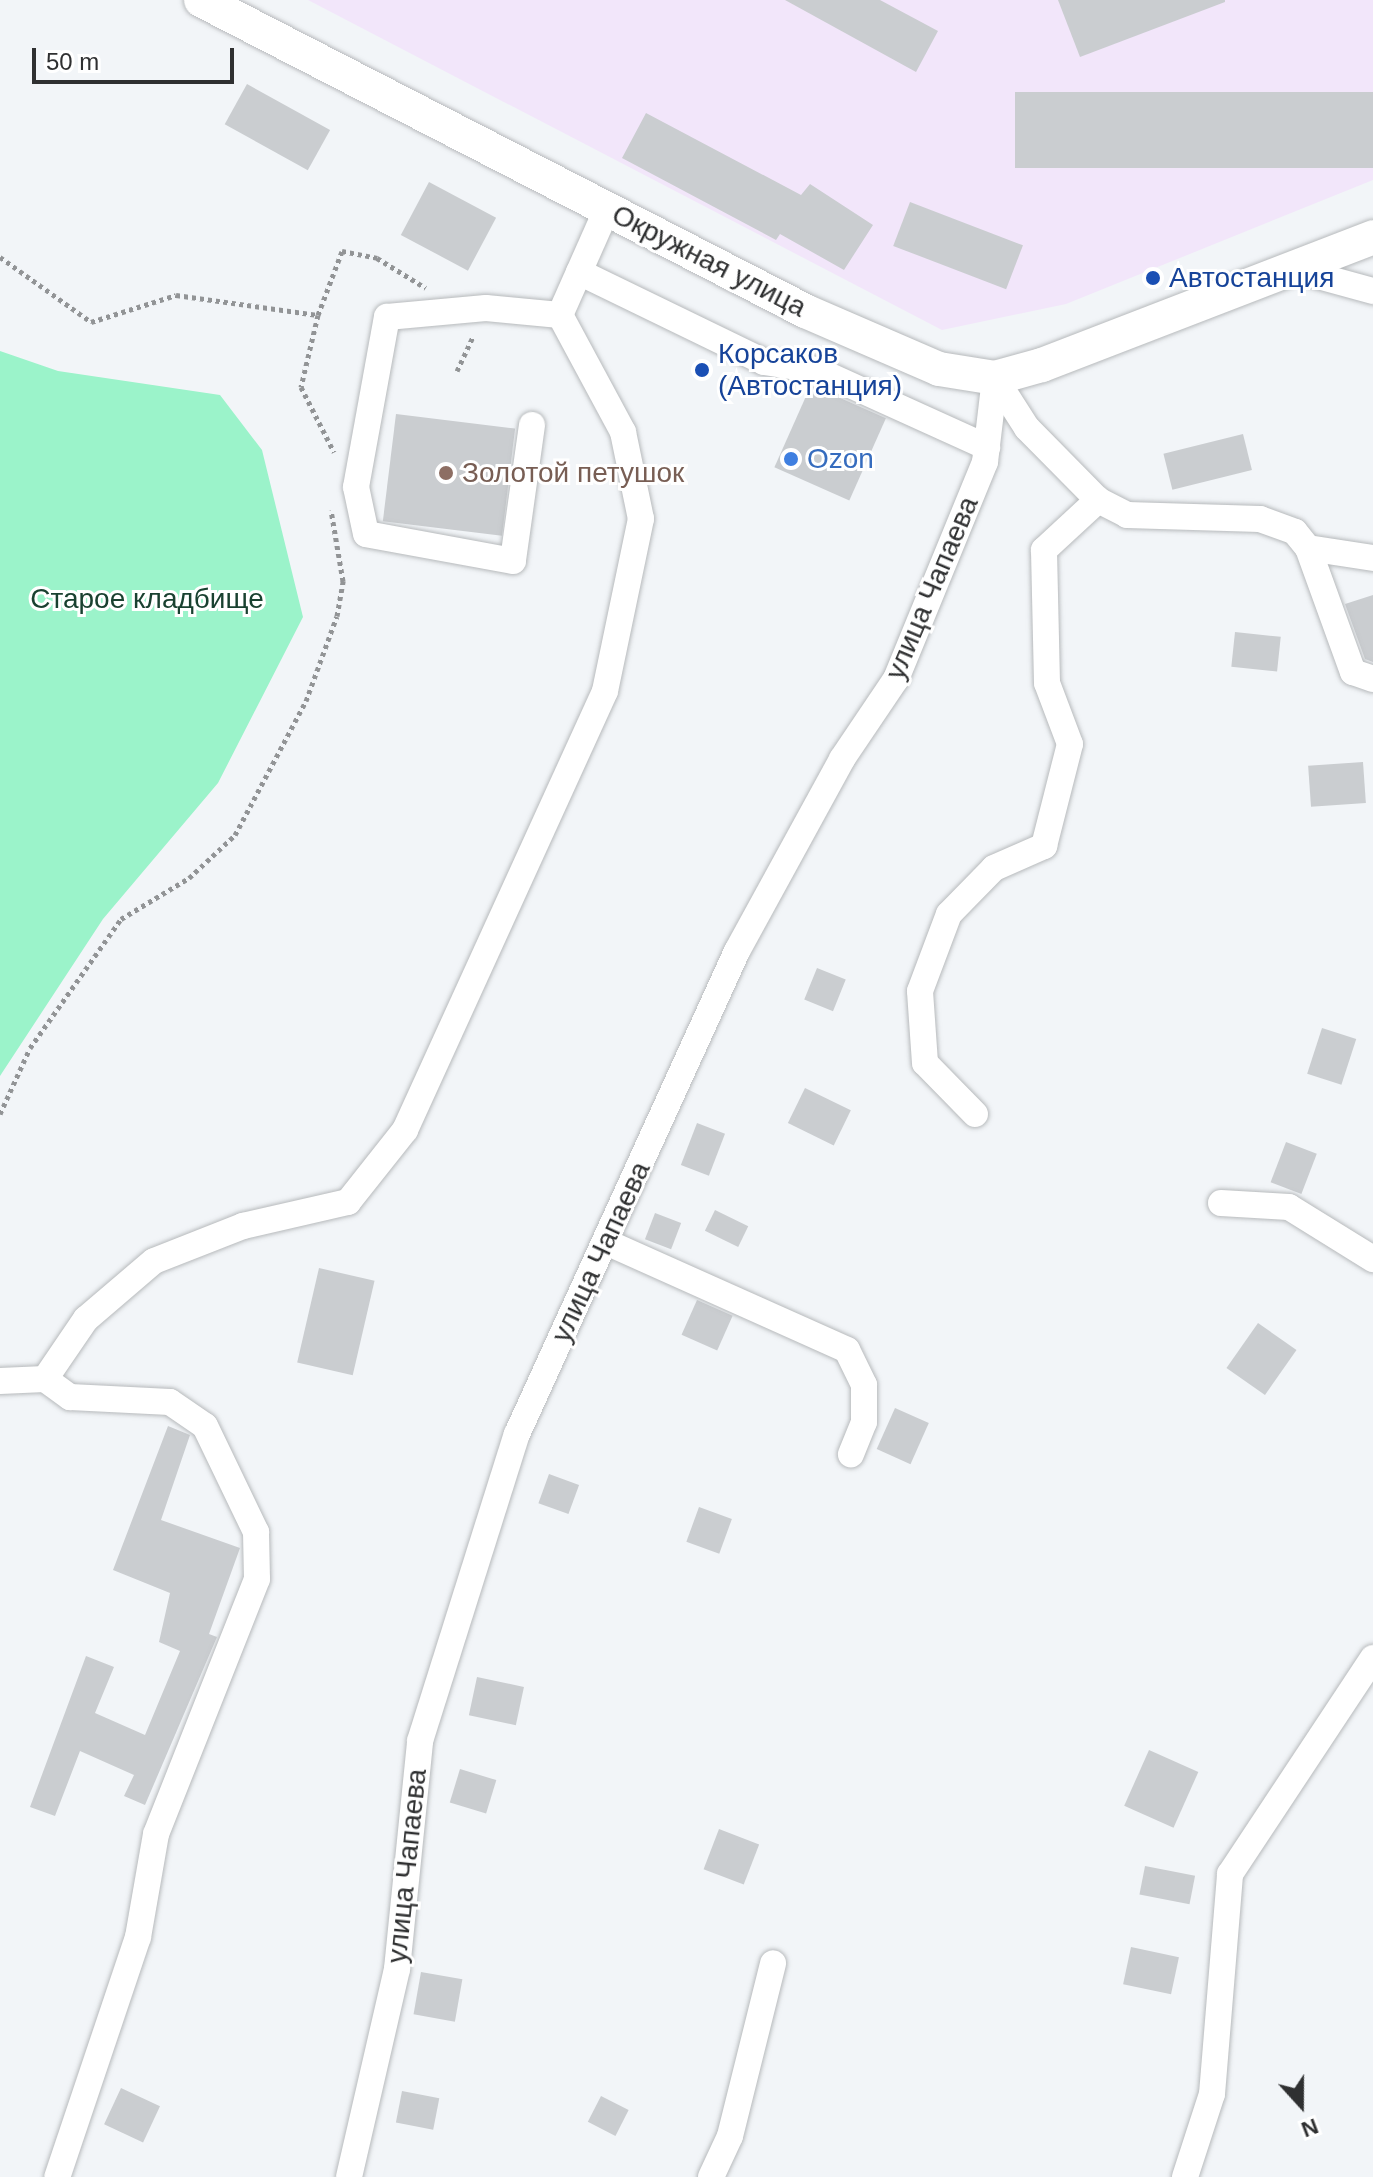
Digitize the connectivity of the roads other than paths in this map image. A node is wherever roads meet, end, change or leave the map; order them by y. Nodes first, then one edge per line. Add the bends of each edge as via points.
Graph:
1 (201, 0) edge
2 (607, 209) junction
3 (1373, 237) edge
4 (1296, 270) junction
5 (579, 272) junction
6 (1373, 291) edge
7 (560, 315) junction
8 (995, 378) junction
9 (532, 425) dead end
10 (987, 447) junction
11 (1098, 500) junction
12 (1308, 548) junction
13 (1373, 558) edge
14 (1373, 679) edge
15 (975, 1114) dead end
16 (1221, 1203) dead end
17 (606, 1242) junction
18 (1373, 1259) edge
19 (45, 1379) junction
20 (0, 1381) edge
21 (851, 1454) dead end
22 (1373, 1658) edge
23 (773, 1963) dead end
24 (359, 2170) edge
25 (57, 2177) edge
26 (711, 2177) edge
27 (1185, 2177) edge

1 - 2 main road, Окружная улица
2 - 5 street
2 - 8 main road, Окружная улица via 805,311 939,369
3 - 4 main road, Окружная улица
4 - 6 street
4 - 8 main road, Окружная улица
5 - 7 street
5 - 10 street via 764,362 817,370
7 - 9 street via 486,308 387,317 356,487 366,534 513,561
7 - 19 street via 623,432 641,519 605,691 405,1130 348,1202 243,1226 154,1261 86,1319
8 - 10 street, улица Чапаева
8 - 11 street via 1027,428
10 - 17 street, улица Чапаева via 896,679 842,759 737,951
11 - 12 street via 1127,515 1260,519 1295,532
11 - 15 street via 1044,550 1047,683 1070,744 1044,846 994,868 949,914 920,991 925,1063
12 - 13 street
12 - 14 street via 1353,672
16 - 18 street via 1289,1207
17 - 21 street via 847,1350 864,1385 864,1422
17 - 24 street, улица Чапаева via 517,1434 420,1741 397,1969
19 - 20 street
19 - 25 street via 70,1397 170,1402 205,1426 256,1532 257,1579 156,1834 138,1937
22 - 27 street via 1230,1874 1212,2094
23 - 26 street via 730,2136

